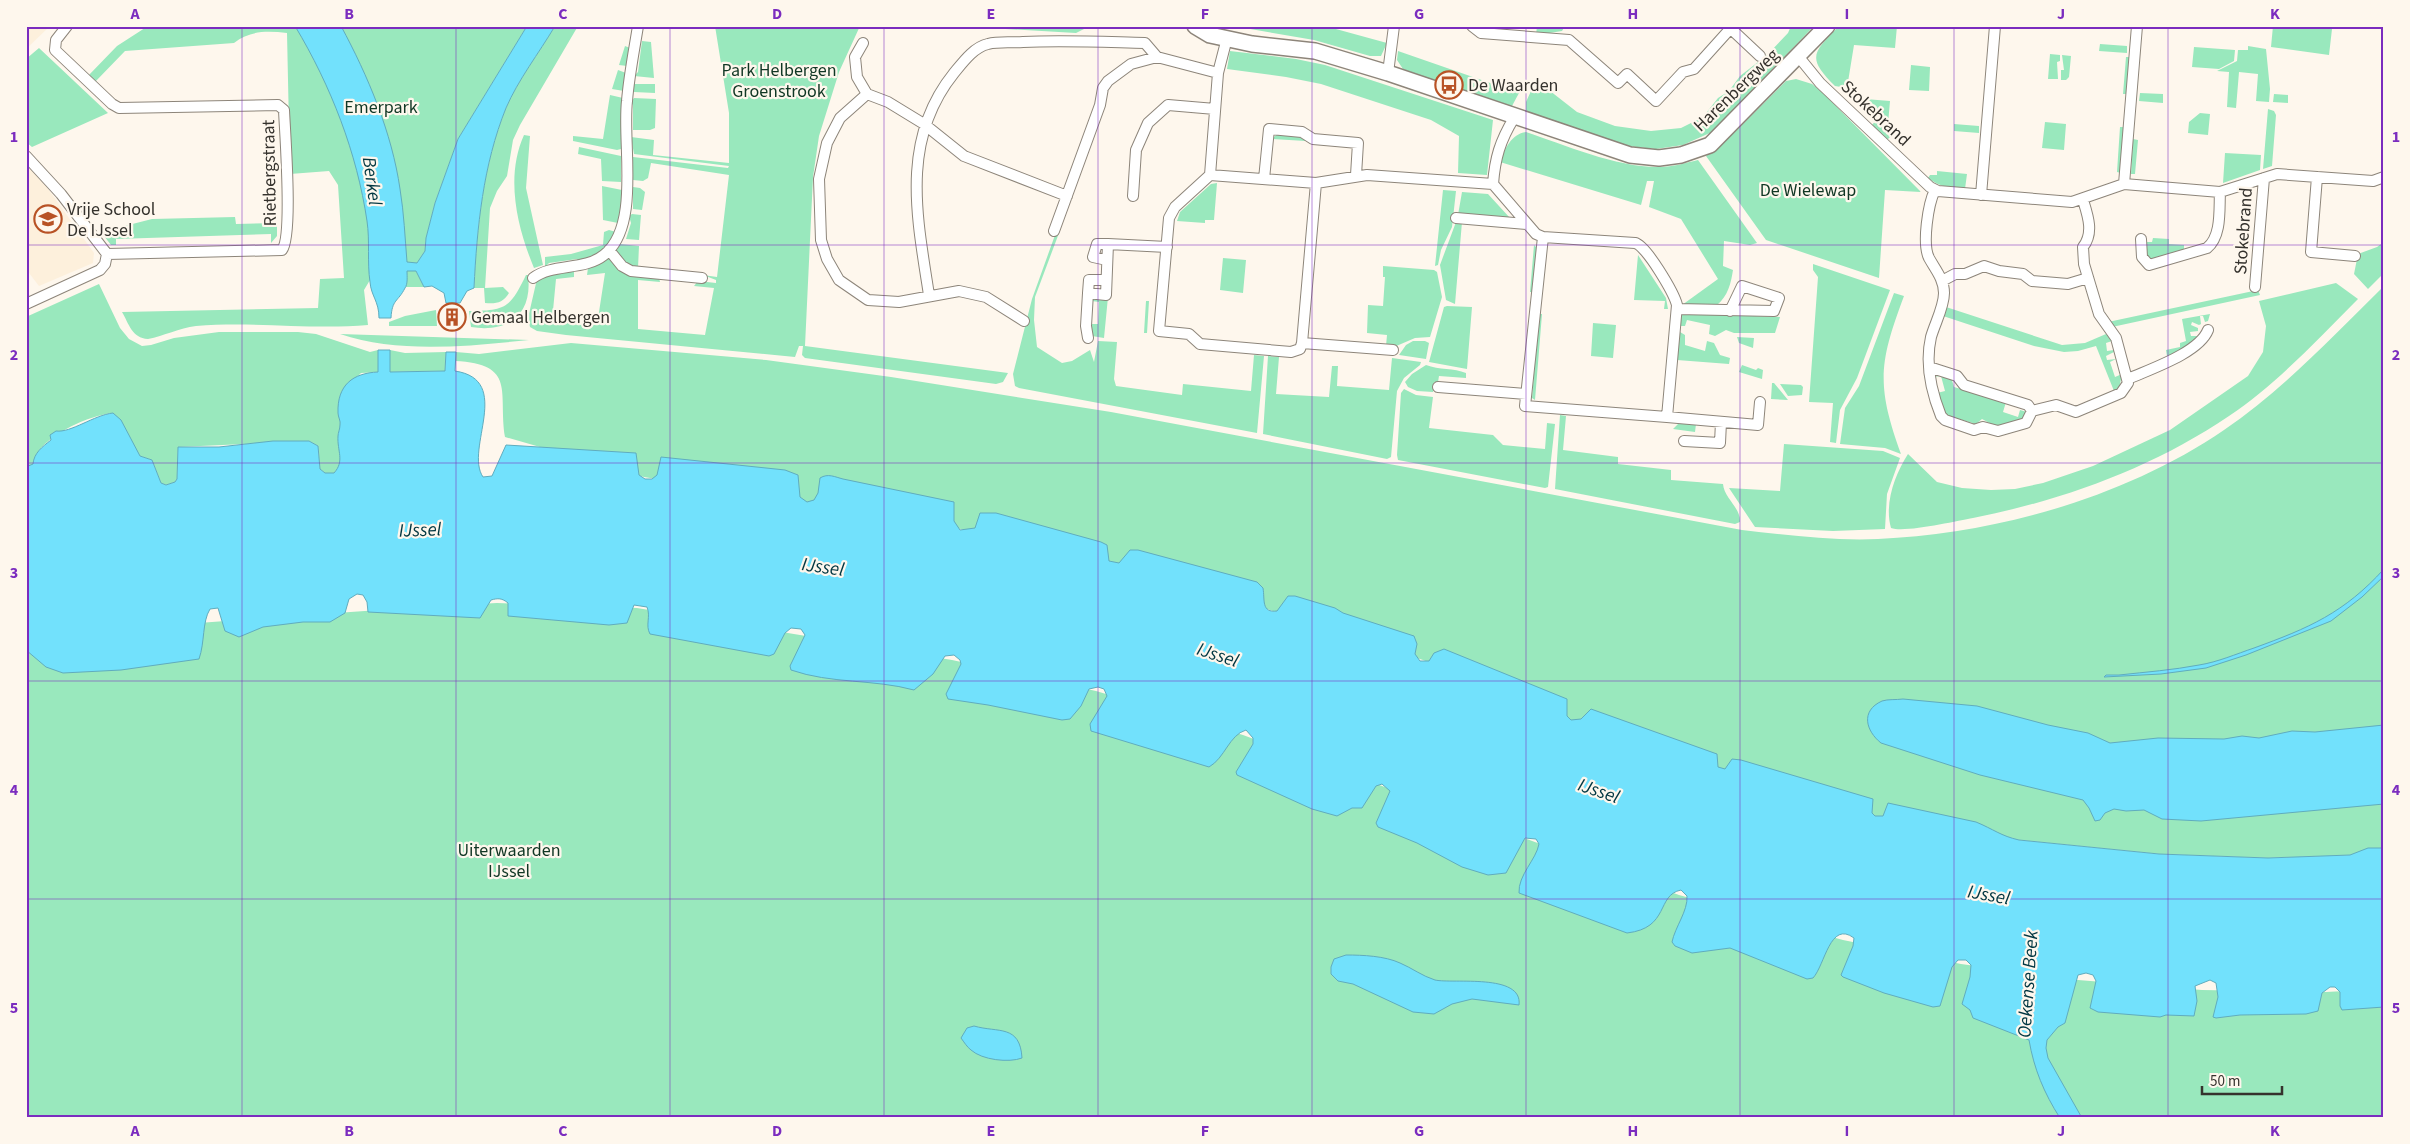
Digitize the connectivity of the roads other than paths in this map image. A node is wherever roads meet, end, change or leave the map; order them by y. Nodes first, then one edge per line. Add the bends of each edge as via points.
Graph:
1 (67, 26) edge
2 (638, 26) edge
3 (1195, 26) edge
4 (1209, 26) edge
5 (1394, 26) edge
6 (1472, 26) edge
7 (1529, 26) edge
8 (1827, 26) edge
9 (1995, 26) edge
10 (2137, 26) edge
11 (1729, 28) edge
12 (1227, 38) junction
13 (1528, 38) junction
14 (863, 43) dead end
15 (1760, 56) dead end
16 (1798, 56) junction
17 (1157, 57) junction
18 (1218, 73) junction
19 (1388, 73) junction
20 (868, 94) junction
21 (1215, 109) junction
22 (1514, 118) junction
23 (924, 124) junction
24 (26, 156) edge
25 (1210, 175) junction
26 (1356, 176) junction
27 (2318, 177) junction
28 (2384, 177) edge
29 (2264, 178) junction
30 (1264, 179) junction
31 (1316, 183) junction
32 (1493, 184) junction
33 (2124, 184) junction
34 (1935, 190) junction
35 (2220, 192) junction
36 (1981, 195) junction
37 (1067, 196) junction
38 (1133, 196) dead end
39 (2083, 200) junction
40 (1456, 218) dead end
41 (1526, 224) junction
42 (1054, 231) dead end
43 (1543, 237) junction
44 (2141, 239) dead end
45 (1108, 244) junction
46 (1166, 247) junction
47 (609, 250) junction
48 (107, 254) junction
49 (2354, 256) dead end
50 (1107, 260) junction
51 (533, 278) dead end
52 (702, 278) dead end
53 (2088, 278) junction
54 (1942, 281) junction
55 (2255, 287) dead end
56 (929, 295) junction
57 (26, 304) edge
58 (1677, 309) junction
59 (1730, 311) dead end
60 (1024, 321) dead end
61 (2208, 330) dead end
62 (1088, 338) dead end
63 (1302, 343) junction
64 (1393, 350) dead end
65 (1929, 366) junction
66 (2128, 379) junction
67 (1438, 387) dead end
68 (1526, 394) junction
69 (1760, 402) dead end
70 (2032, 411) junction
71 (1667, 416) junction
72 (1721, 422) junction
73 (1684, 441) dead end

1 - 48 street, Rietbergstraat via 55,43 58,54 119,108 278,104 284,110 287,211 286,245 282,250
2 - 47 street via 626,102 625,212 619,236
3 - 12 street, Harenbergweg via 1210,35
4 - 12 street, Harenbergweg
5 - 19 street
6 - 13 street via 1481,33
7 - 13 street
8 - 16 street, Harenbergweg
9 - 36 street
10 - 33 street
11 - 13 street via 1694,69 1683,72 1656,101 1627,74 1618,83 1570,40
11 - 15 street
12 - 18 street
12 - 19 street, Harenbergweg via 1315,51
14 - 20 street via 855,57 857,77
16 - 22 street, Harenbergweg via 1716,140 1680,155 1659,158 1630,155
16 - 34 street, Stokebrand via 1820,83
17 - 18 street
17 - 23 street via 1145,43 1039,41 988,44 968,56 942,88
17 - 37 street via 1131,64 1103,88 1100,105
18 - 21 street
19 - 22 street, Harenbergweg
20 - 23 street
20 - 56 street via 840,118 827,143 818,187 821,240 839,280 868,300 899,302
21 - 25 street
21 - 38 street via 1168,105 1148,123 1136,150
22 - 32 street via 1495,159
23 - 37 street via 964,156
23 - 56 street via 916,168 919,232
24 - 48 street via 61,194
25 - 30 street
25 - 46 street via 1170,213
26 - 30 street via 1358,143 1313,139 1302,132 1268,129
26 - 31 street
26 - 32 street
27 - 28 street, Stokebrand via 2373,181
27 - 29 street, Stokebrand via 2277,174
27 - 49 street via 2310,252
29 - 35 street, Stokebrand
29 - 55 street, Stokebrand
30 - 31 street
31 - 63 street
32 - 41 street
33 - 35 street, Stokebrand
33 - 39 street, Stokebrand
34 - 36 street, Stokebrand
34 - 54 street via 1930,202 1926,248
35 - 44 street, Stokebrand via 2217,233 2207,248 2149,265 2142,257
36 - 39 street, Stokebrand via 2068,202
37 - 42 street
39 - 53 street via 2090,219 2088,240 2083,247
40 - 41 street
41 - 43 street
43 - 58 street via 1639,244 1673,295
43 - 68 street
45 - 46 street
45 - 50 street
45 - 50 street via 1097,244 1093,257
46 - 63 street via 1159,331 1189,334 1200,344 1291,352 1300,349
47 - 51 street via 596,260 548,271
47 - 52 street via 631,271
48 - 57 street via 100,270
50 - 62 street via 1106,295 1088,293
53 - 54 street via 2068,284 2032,281 2023,274 1984,266
53 - 66 street via 2098,314 2116,338
54 - 65 street via 1944,294 1931,337
56 - 60 street via 959,291 986,297
58 - 59 street
58 - 71 street
61 - 66 street via 2206,336 2188,351
63 - 64 street
65 - 70 street via 1957,376 1964,385 2028,406
65 - 70 street via 1938,408 1945,420 1974,430 1983,427 1998,431 2026,423
66 - 70 street via 2121,393 2076,412 2056,405
67 - 68 street
68 - 71 street via 1525,406
69 - 72 street via 1758,425
71 - 72 street
72 - 73 street via 1720,443

